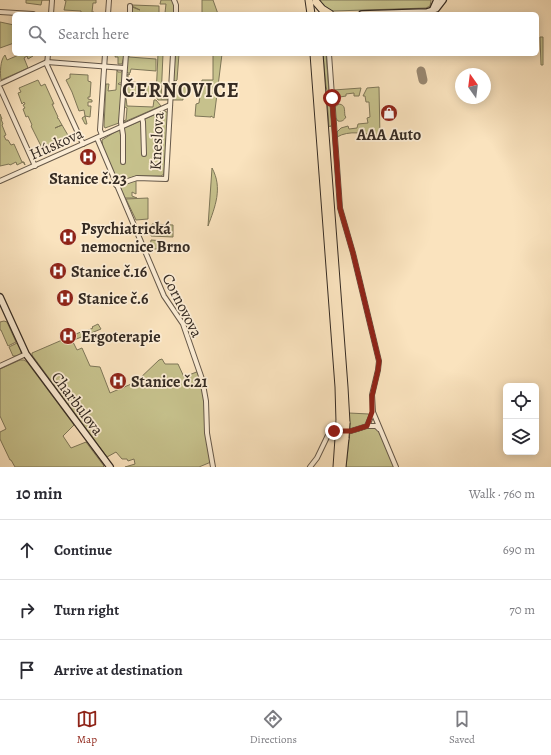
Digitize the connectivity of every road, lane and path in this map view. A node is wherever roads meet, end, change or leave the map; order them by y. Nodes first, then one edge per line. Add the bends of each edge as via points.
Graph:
1 (52, 0) edge
2 (109, 0) edge
3 (174, 0) edge
4 (433, 0) edge
5 (437, 0) edge
6 (443, 0) edge
7 (314, 1) edge
8 (130, 6) dead end
9 (432, 9) junction
10 (0, 12) edge
11 (51, 12) edge
12 (108, 12) edge
13 (130, 12) edge
14 (176, 12) edge
15 (313, 12) edge
16 (327, 12) edge
17 (426, 12) edge
18 (429, 12) edge
19 (12, 13) edge
20 (48, 56) edge
21 (105, 56) edge
22 (126, 56) edge
23 (173, 56) edge
24 (314, 56) edge
25 (319, 56) edge
26 (328, 56) edge
27 (47, 62) junction
28 (104, 66) junction
29 (124, 68) junction
30 (0, 84) edge
31 (0, 88) edge
32 (170, 105) junction
33 (142, 118) junction
34 (122, 127) junction
35 (102, 135) junction
36 (97, 138) junction
37 (83, 144) junction
38 (144, 154) dead end
39 (123, 162) dead end
40 (35, 166) junction
41 (0, 181) edge
42 (116, 185) junction
43 (0, 297) edge
44 (26, 354) junction
45 (0, 366) edge
46 (372, 412) junction
47 (343, 423) junction
48 (367, 426) junction
49 (379, 429) junction
50 (342, 438) junction
51 (312, 466) edge
52 (110, 467) edge
53 (213, 467) edge
54 (337, 467) edge
55 (342, 467) edge
56 (396, 467) edge

1 - 11 street
2 - 12 street
3 - 14 street
4 - 9 street
5 - 9 street
6 - 18 street via 436,9
7 - 15 highway
7 - 16 highway
8 - 13 street
9 - 17 street
10 - 19 street
20 - 27 street
21 - 28 street
22 - 29 street
23 - 32 street, Kneslova
24 - 47 highway
25 - 47 highway via 344,386
26 - 46 street via 340,208 379,361 372,396
27 - 28 street
27 - 30 street
27 - 37 street
28 - 29 street
28 - 35 street via 100,130
29 - 34 street
31 - 40 street
32 - 33 street, Húskova
32 - 42 street, Kneslova via 166,179 137,178
33 - 34 street, Húskova
33 - 38 street
34 - 35 street, Húskova
34 - 39 street
35 - 36 street, Húskova
36 - 37 street, Húskova
36 - 42 street, Cornovova
37 - 40 street, Húskova
40 - 41 street, Húskova
42 - 53 street, Cornovova via 164,296 183,324 188,338 202,379
43 - 44 street, Charbulova
44 - 45 street
44 - 52 street, Charbulova
46 - 48 street
46 - 49 street
47 - 50 highway, bridge
48 - 49 street via 376,426
48 - 51 street via 351,431 329,433
49 - 56 street
50 - 54 highway
50 - 55 highway

